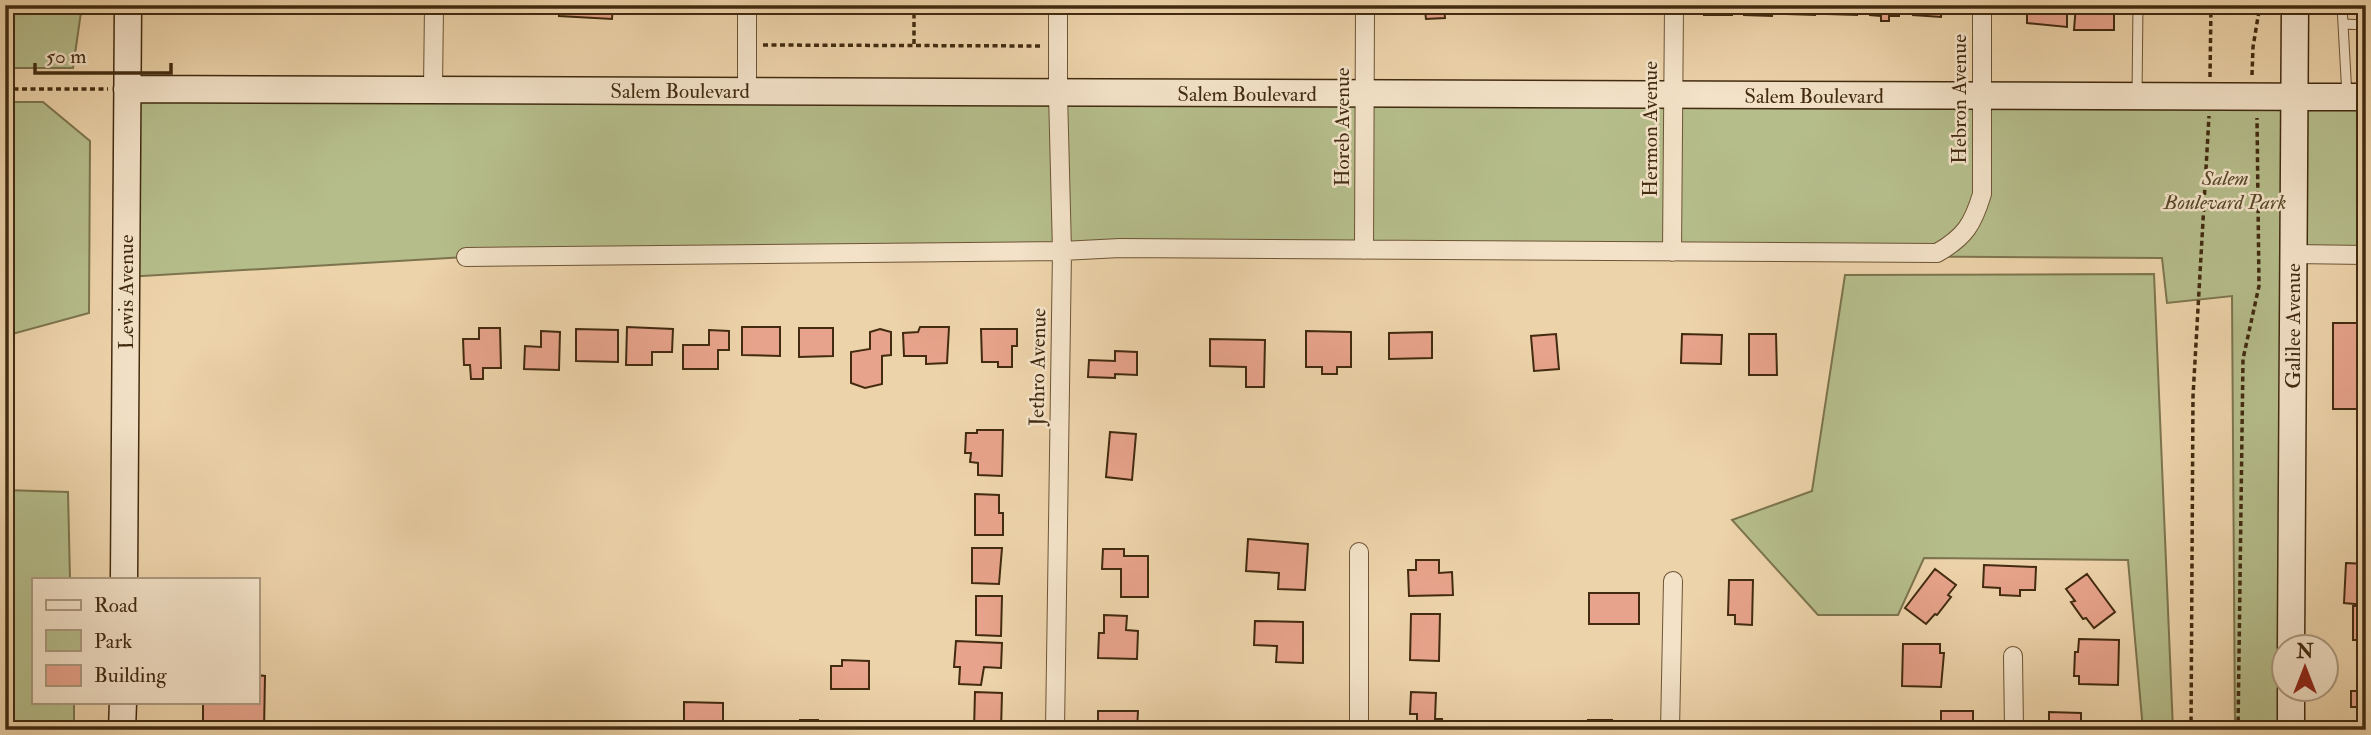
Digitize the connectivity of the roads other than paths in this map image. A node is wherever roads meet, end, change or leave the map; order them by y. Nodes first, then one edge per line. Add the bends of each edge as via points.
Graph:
1 (128, 5) edge
2 (434, 5) edge
3 (747, 5) edge
4 (1058, 5) edge
5 (1365, 5) edge
6 (1674, 5) edge
7 (1982, 5) edge
8 (2138, 5) edge
9 (2295, 5) edge
10 (2342, 5) edge
11 (2343, 24) junction
12 (2366, 25) edge
13 (127, 89) junction
14 (433, 89) junction
15 (747, 91) junction
16 (1058, 93) junction
17 (1365, 94) junction
18 (1673, 95) junction
19 (1981, 97) junction
20 (2137, 97) junction
21 (2294, 97) junction
22 (2356, 97) edge
23 (1364, 250) junction
24 (1062, 251) junction
25 (1672, 253) junction
26 (2293, 254) junction
27 (2366, 255) edge
28 (466, 257) dead end
29 (1359, 552) dead end
30 (124, 578) edge
31 (1673, 581) dead end
32 (2291, 634) edge
33 (2013, 656) dead end
34 (122, 704) edge
35 (2291, 704) edge
36 (122, 730) edge
37 (1055, 730) edge
38 (1359, 730) edge
39 (1670, 730) edge
40 (2014, 730) edge
41 (2291, 730) edge

1 - 13 street, Lewis Avenue
2 - 14 street
3 - 15 street
4 - 16 street, Jethro Avenue
5 - 17 street, Horeb Avenue
6 - 18 street, Hermon Avenue
7 - 19 street, Hebron Avenue
8 - 20 lane
9 - 21 street, Galilee Avenue
10 - 11 lane
11 - 12 lane
11 - 22 lane
13 - 14 street, Salem Boulevard
13 - 30 street, Lewis Avenue
14 - 15 street, Salem Boulevard
15 - 16 street, Salem Boulevard
16 - 17 street, Salem Boulevard
16 - 24 street, Jethro Avenue
17 - 18 street, Salem Boulevard
17 - 23 street, Horeb Avenue
18 - 19 street, Salem Boulevard
18 - 25 street, Hermon Avenue
19 - 20 street, Salem Boulevard
19 - 25 street, Hebron Avenue via 1982,194 1969,227 1937,253
20 - 21 street, Salem Boulevard
21 - 22 street, Salem Boulevard
21 - 26 street, Galilee Avenue
23 - 24 street
23 - 25 street
24 - 28 street
24 - 37 street, Jethro Avenue
26 - 27 street
26 - 32 street, Galilee Avenue
29 - 38 street
31 - 39 street
33 - 40 street
34 - 36 street
35 - 41 street

